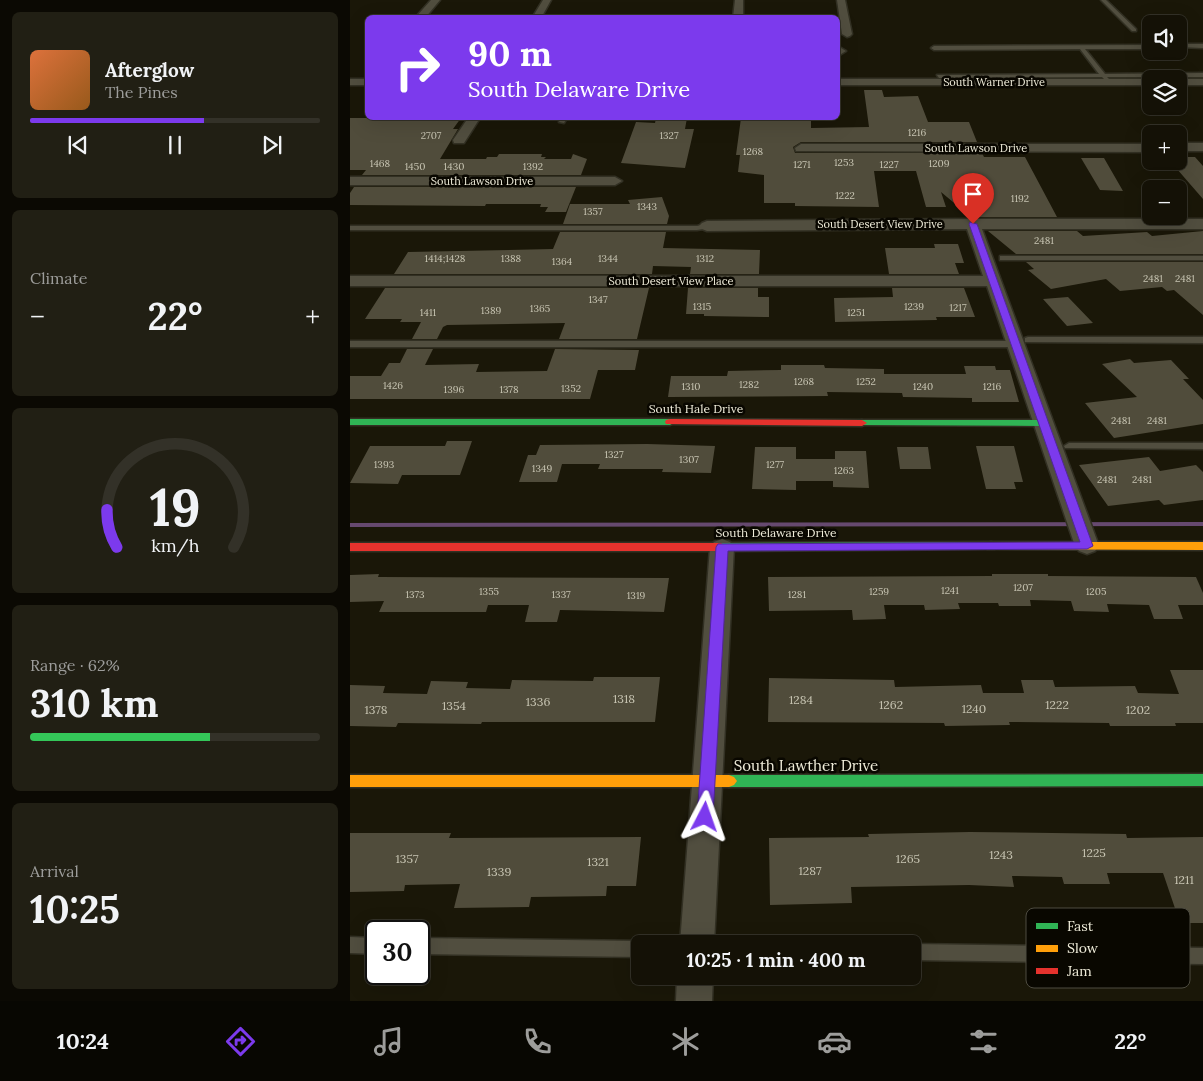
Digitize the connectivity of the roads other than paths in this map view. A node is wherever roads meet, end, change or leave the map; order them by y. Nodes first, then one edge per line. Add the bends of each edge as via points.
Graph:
1 (436, 0) edge
2 (547, 0) edge
3 (739, 0) edge
4 (841, 0) edge
5 (1103, 0) edge
6 (422, 15) edge
7 (538, 15) edge
8 (738, 15) edge
9 (1134, 30) dead end
10 (847, 34) dead end
11 (1142, 46) edge
12 (1187, 46) edge
13 (1203, 46) edge
14 (1081, 47) junction
15 (934, 48) dead end
16 (939, 76) dead end
17 (1203, 76) edge
18 (1106, 79) junction
19 (1142, 81) edge
20 (840, 82) edge
21 (1187, 82) edge
22 (1203, 82) edge
23 (473, 120) edge
24 (459, 140) dead end
25 (801, 148) dead end
26 (1142, 148) edge
27 (1187, 148) edge
28 (1203, 148) edge
29 (350, 181) edge
30 (614, 181) dead end
31 (973, 224) junction
32 (1203, 224) edge
33 (706, 226) joint
34 (350, 228) edge
35 (1003, 258) dead end
36 (1203, 258) edge
37 (350, 281) edge
38 (992, 281) junction
39 (1203, 340) edge
40 (1021, 342) junction
41 (350, 344) edge
42 (350, 422) edge
43 (1042, 423) junction
44 (1069, 446) dead end
45 (1203, 446) edge
46 (1082, 531) junction
47 (1203, 546) edge
48 (350, 547) edge
49 (722, 547) junction
50 (1203, 780) edge
51 (350, 781) edge
52 (708, 781) junction
53 (698, 935) edge
54 (350, 945) edge
55 (365, 946) edge
56 (430, 946) edge
57 (631, 949) edge
58 (921, 952) edge
59 (1026, 954) edge
60 (1190, 956) edge
61 (1203, 956) edge
62 (695, 985) edge
63 (694, 1001) edge

1 - 6 street
2 - 7 street
3 - 8 street
4 - 10 street
5 - 9 lane
11 - 14 lane
12 - 13 lane
14 - 15 lane
14 - 18 lane
16 - 18 lane
17 - 18 lane
18 - 19 street, South Warner Drive
18 - 20 street, South Warner Drive
21 - 22 street
23 - 24 street
25 - 26 street, South Lawson Drive
27 - 28 street
29 - 30 street, South Lawson Drive
31 - 32 street, South Desert View Drive
31 - 33 street, South Desert View Drive
31 - 38 street
33 - 34 lane
35 - 36 lane
37 - 38 street, South Desert View Place
38 - 40 street
39 - 40 lane
40 - 41 lane
40 - 43 street
42 - 43 street, South Hale Drive
43 - 46 street
44 - 45 lane
46 - 47 street, South Delaware Drive
46 - 49 street, South Delaware Drive
48 - 49 street, South Delaware Drive
49 - 52 street
50 - 52 street, South Lawther Drive
51 - 52 street, South Lawther Drive
52 - 53 street
54 - 55 lane
56 - 57 lane
58 - 59 lane
60 - 61 lane
62 - 63 street

